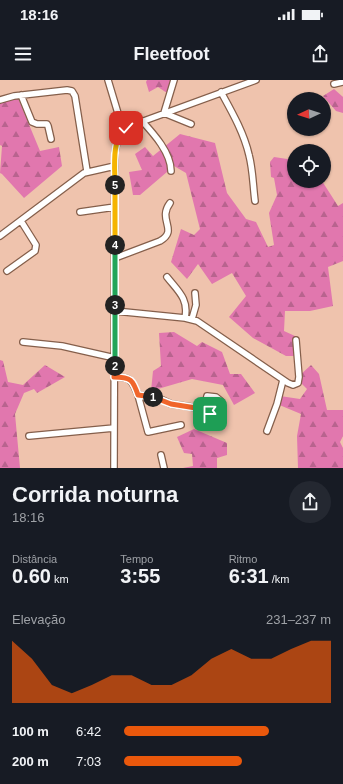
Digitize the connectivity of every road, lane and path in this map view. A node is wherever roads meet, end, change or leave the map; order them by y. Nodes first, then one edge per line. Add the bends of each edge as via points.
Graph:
1 (108, 80) edge
2 (174, 80) edge
3 (256, 80) edge
4 (343, 82) edge
5 (334, 84) dead end
6 (222, 92) junction
7 (21, 95) junction
8 (0, 100) edge
9 (164, 113) junction
10 (142, 121) junction
11 (192, 124) dead end
12 (123, 130) junction
13 (51, 139) dead end
14 (115, 166) junction
15 (87, 171) junction
16 (171, 171) dead end
17 (255, 201) dead end
18 (170, 203) dead end
19 (115, 207) junction
20 (80, 212) dead end
21 (21, 221) junction
22 (0, 236) edge
23 (115, 258) junction
24 (7, 271) dead end
25 (168, 277) dead end
26 (195, 292) dead end
27 (115, 311) junction
28 (185, 318) junction
29 (192, 319) junction
30 (296, 340) dead end
31 (23, 342) dead end
32 (115, 358) junction
33 (114, 377) junction
34 (282, 380) junction
35 (138, 395) junction
36 (221, 401) dead end
37 (181, 425) dead end
38 (114, 428) junction
39 (267, 431) dead end
40 (29, 436) dead end
41 (161, 455) dead end
42 (114, 468) edge
43 (164, 468) edge

1 - 12 street
2 - 9 street
3 - 6 street
4 - 5 street
6 - 9 street
6 - 17 street via 247,147
7 - 8 street
7 - 13 street via 32,122 47,124
7 - 15 street via 72,91 75,96
9 - 10 street
9 - 11 street
10 - 12 street
10 - 16 street via 159,140
12 - 14 street via 117,140
14 - 15 street
14 - 19 street
15 - 21 street
18 - 23 street via 165,212 169,229 164,238
19 - 20 street
19 - 23 street
21 - 22 street
21 - 24 street via 36,248
23 - 27 street
25 - 28 street via 186,302
26 - 29 street via 196,305
27 - 28 street
27 - 32 street
28 - 29 street
29 - 34 street
30 - 34 street via 299,381 293,384
31 - 32 street via 62,346
32 - 33 street
33 - 35 street via 130,379
33 - 38 street
34 - 39 street via 278,404
35 - 36 street via 211,414 206,401 207,396 216,397
35 - 37 street via 148,432
38 - 40 street
38 - 42 street
41 - 43 street

